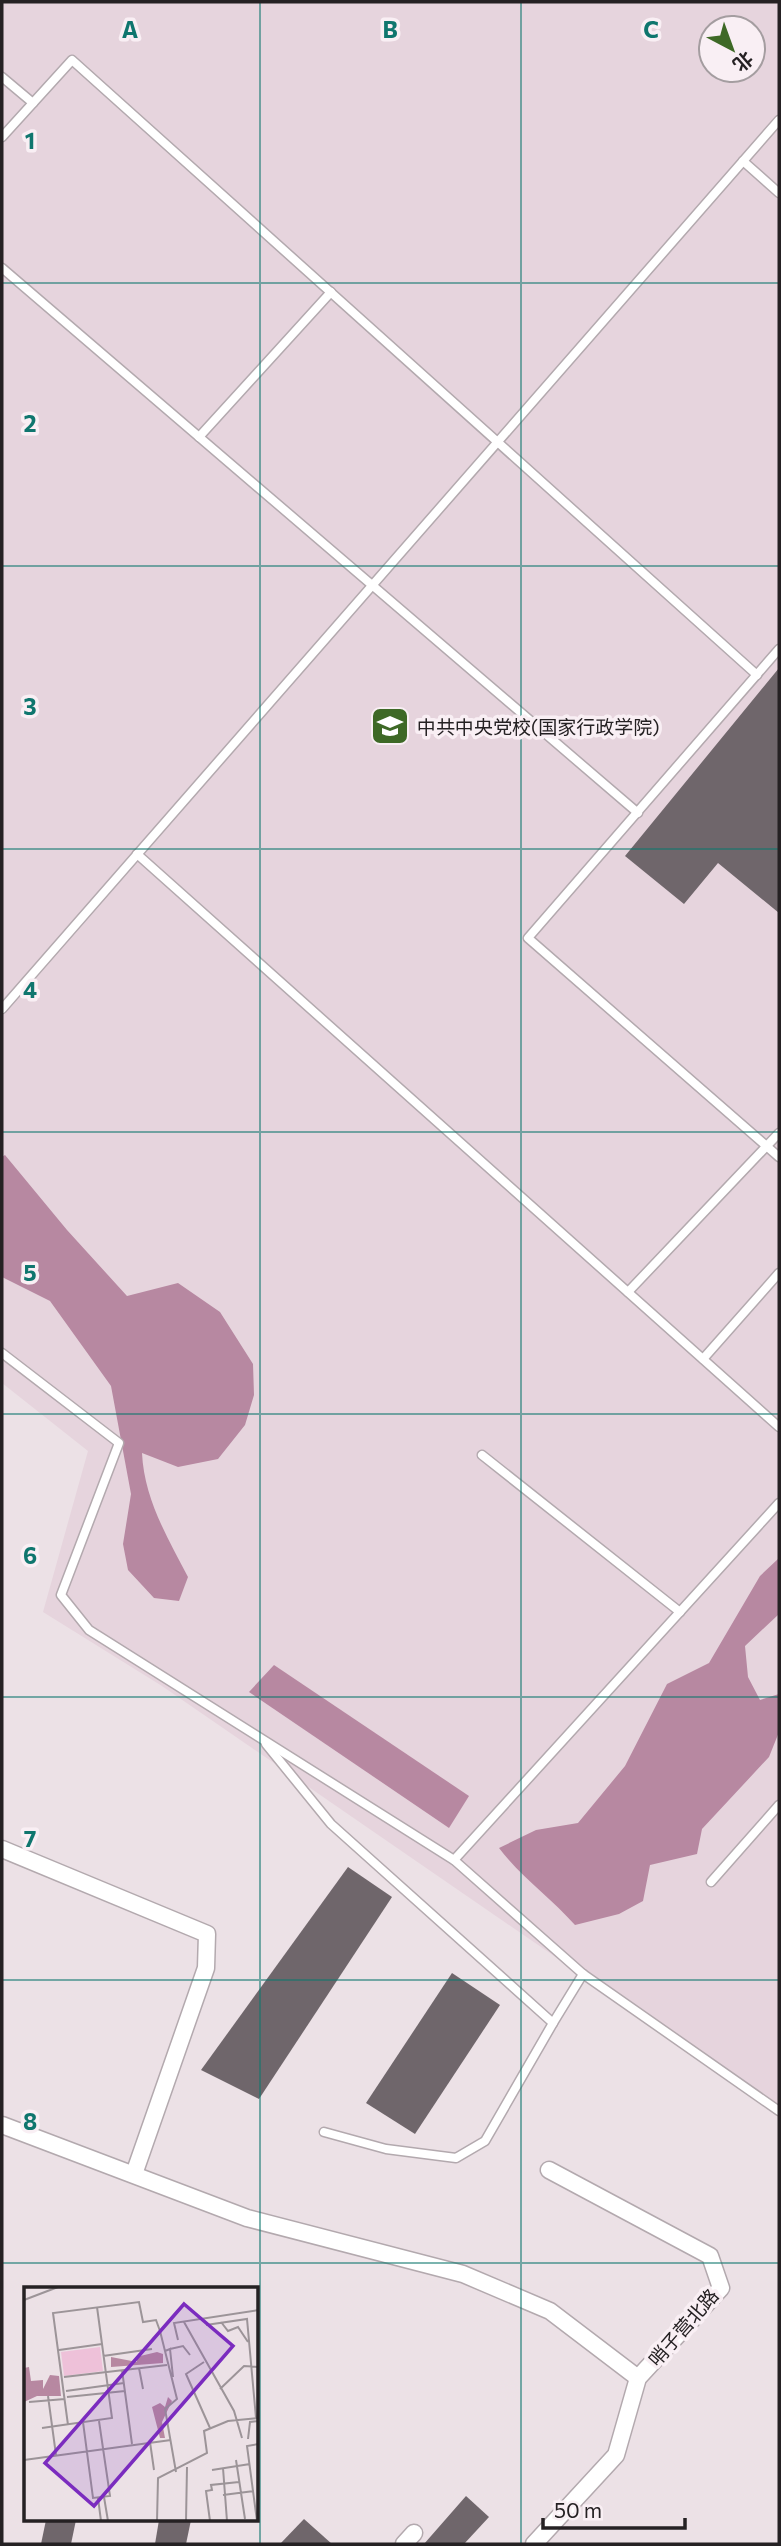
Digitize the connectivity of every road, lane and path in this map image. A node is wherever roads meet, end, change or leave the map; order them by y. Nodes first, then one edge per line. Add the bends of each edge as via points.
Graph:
1 (2, 77) edge
2 (33, 103) junction
3 (779, 120) edge
4 (2, 137) edge
5 (743, 161) junction
6 (779, 193) edge
7 (2, 268) edge
8 (331, 292) junction
9 (199, 437) junction
10 (498, 441) junction
11 (372, 586) junction
12 (779, 649) edge
13 (757, 674) junction
14 (638, 813) junction
15 (137, 854) junction
16 (2, 1009) edge
17 (779, 1133) edge
18 (767, 1146) junction
19 (779, 1157) edge
20 (779, 1273) edge
21 (628, 1292) junction
22 (2, 1353) edge
23 (703, 1359) junction
24 (779, 1427) edge
25 (482, 1455) dead end
26 (779, 1503) edge
27 (680, 1612) junction
28 (261, 1738) junction
29 (779, 1805) edge
30 (2, 1849) edge
31 (454, 1860) junction
32 (711, 1882) dead end
33 (583, 1973) junction
34 (553, 2023) junction
35 (779, 2111) edge
36 (2, 2125) edge
37 (324, 2132) dead end
38 (549, 2170) dead end
39 (134, 2174) junction
40 (638, 2378) junction
41 (534, 2544) edge

1 - 2 lane
2 - 4 lane
2 - 8 lane via 72,60
3 - 5 lane
5 - 6 lane
5 - 10 lane
7 - 9 lane
8 - 9 lane
8 - 10 lane
9 - 11 lane
10 - 11 lane
10 - 13 lane
11 - 14 lane
11 - 15 lane
12 - 13 lane
13 - 14 lane
14 - 18 lane via 528,938
15 - 16 lane
15 - 21 lane
17 - 18 lane
18 - 19 lane
18 - 21 lane
20 - 23 lane
21 - 23 lane
22 - 28 lane via 119,1443 61,1595 89,1630
23 - 24 lane
25 - 27 lane
26 - 27 lane
27 - 31 lane
28 - 31 lane
28 - 34 lane via 331,1824
29 - 32 lane
30 - 39 street via 207,1934 206,1968
31 - 33 lane
33 - 34 lane
33 - 35 lane
34 - 37 lane via 485,2141 456,2158 386,2149
36 - 39 street
38 - 40 street, 哨子营北路 via 710,2256 720,2288
39 - 40 street via 247,2218 463,2274 550,2312
40 - 41 street, 哨子营北路 via 616,2455

